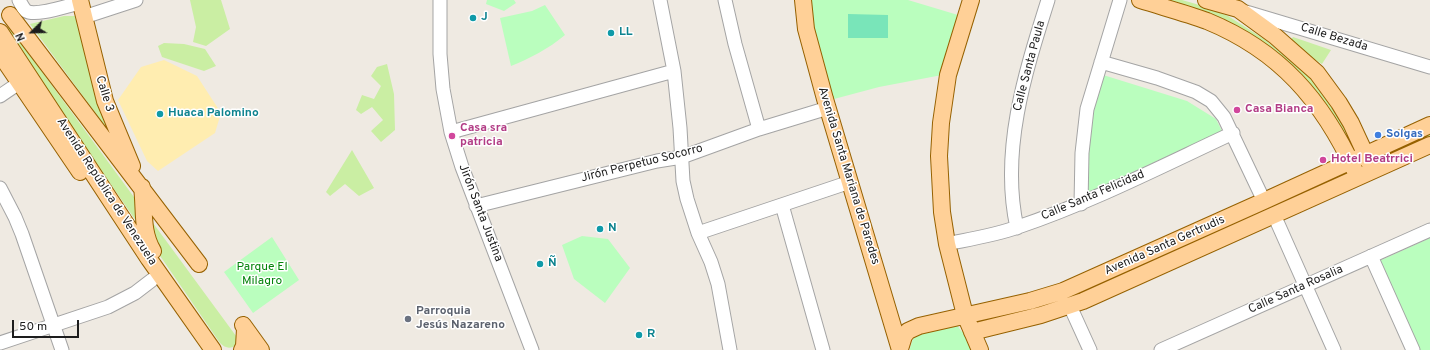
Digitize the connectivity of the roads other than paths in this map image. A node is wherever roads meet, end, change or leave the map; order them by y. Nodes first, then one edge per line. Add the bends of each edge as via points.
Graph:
1 (136, 0) edge
2 (440, 0) edge
3 (660, 0) edge
4 (725, 0) edge
5 (803, 0) edge
6 (971, 0) edge
7 (1048, 0) edge
8 (1140, 0) edge
9 (1206, 0) edge
10 (1119, 4) edge
11 (81, 7) edge
12 (18, 8) edge
13 (1238, 9) junction
14 (0, 32) edge
15 (33, 44) junction
16 (8, 54) edge
17 (1101, 62) junction
18 (1430, 67) edge
19 (674, 71) junction
20 (19, 83) junction
21 (38, 89) junction
22 (0, 96) edge
23 (828, 108) junction
24 (1430, 125) edge
25 (759, 129) junction
26 (451, 132) junction
27 (1233, 133) junction
28 (1430, 145) edge
29 (1365, 155) junction
30 (682, 157) junction
31 (1350, 161) junction
32 (1373, 171) junction
33 (1358, 178) junction
34 (846, 183) junction
35 (141, 186) junction
36 (0, 188) edge
37 (1264, 201) junction
38 (1081, 204) junction
39 (782, 205) junction
40 (476, 206) junction
41 (1274, 215) junction
42 (1017, 228) junction
43 (1430, 230) edge
44 (698, 233) junction
45 (947, 244) junction
46 (1371, 256) junction
47 (199, 264) dead end
48 (152, 280) junction
49 (1305, 286) junction
50 (1070, 306) junction
51 (965, 316) junction
52 (54, 326) junction
53 (972, 332) junction
54 (0, 343) edge
55 (900, 349) edge
56 (1332, 349) edge
57 (62, 350) edge
58 (201, 350) edge
59 (220, 350) edge
60 (242, 350) edge
61 (261, 350) edge
62 (532, 350) edge
63 (730, 350) edge
64 (823, 350) edge
65 (980, 350) edge
66 (1090, 350) edge
67 (1161, 350) edge
68 (1413, 350) edge

1 - 11 street
2 - 26 street, Jirón Santa Justina via 440,54
3 - 19 street
4 - 25 street
5 - 23 main road, Avenida Santa Mariana de Paredes via 806,29
6 - 45 main road via 948,75 941,123 939,156 942,212
7 - 42 street, Calle Santa Paula via 1024,79 1016,116 1011,181
8 - 31 main road via 1229,31 1272,59 1296,80 1323,112
9 - 13 main road
10 - 17 street
11 - 12 street via 31,13
11 - 35 main road, Calle 3 via 104,101
12 - 15 main road, Avenida República de Venezuela
13 - 18 street, Calle Bezada
13 - 29 main road via 1275,36 1316,73 1351,123
14 - 16 main road, Avenida República de Venezuela
15 - 16 main road
15 - 35 main road, Avenida República de Venezuela
16 - 20 main road, Avenida República de Venezuela
16 - 21 main road, Avenida República de Venezuela
17 - 27 street via 1196,92 1211,101
17 - 38 street via 1083,135
19 - 26 street
19 - 30 street
20 - 21 main road
20 - 22 street
20 - 48 main road, Avenida República de Venezuela
21 - 59 main road, Avenida República de Venezuela via 149,259
23 - 25 street, Jirón Perpetuo Socorro
23 - 34 main road, Avenida Santa Mariana de Paredes
24 - 29 main road, Avenida Santa Gertrudis
25 - 30 street, Jirón Perpetuo Socorro
26 - 40 street, Jirón Santa Justina
27 - 37 street
27 - 38 street, Calle Santa Felicidad
28 - 32 main road, Avenida Santa Gertrudis
29 - 31 main road, Avenida Santa Gertrudis
29 - 32 main road
30 - 40 street, Jirón Perpetuo Socorro
30 - 44 street via 687,199
31 - 33 main road
31 - 37 main road, Avenida Santa Gertrudis
32 - 33 main road, Avenida Santa Gertrudis
33 - 41 main road, Avenida Santa Gertrudis
34 - 39 street
34 - 55 main road, Avenida Santa Mariana de Paredes
35 - 47 main road, Avenida República de Venezuela
35 - 59 main road via 147,241
36 - 52 street via 22,234
37 - 51 main road, Avenida Santa Gertrudis via 1063,291
38 - 42 street, Calle Santa Felicidad
39 - 44 street
39 - 64 street
40 - 62 street, Jirón Santa Justina
41 - 49 street
41 - 50 main road, Avenida Santa Gertrudis
42 - 45 street, Calle Santa Felicidad
43 - 46 street, Calle Santa Rosalia
44 - 63 street via 718,284
45 - 51 main road
46 - 49 street, Calle Santa Rosalia
46 - 68 street
48 - 52 street via 122,300
48 - 58 main road, Avenida República de Venezuela
49 - 56 street
49 - 67 street, Calle Santa Rosalia
50 - 53 main road, Avenida Santa Gertrudis
50 - 66 street
51 - 53 main road
51 - 55 main road, Avenida Santa Gertrudis via 913,328 904,336
52 - 54 street
52 - 57 street
53 - 65 main road
60 - 61 main road via 244,327

